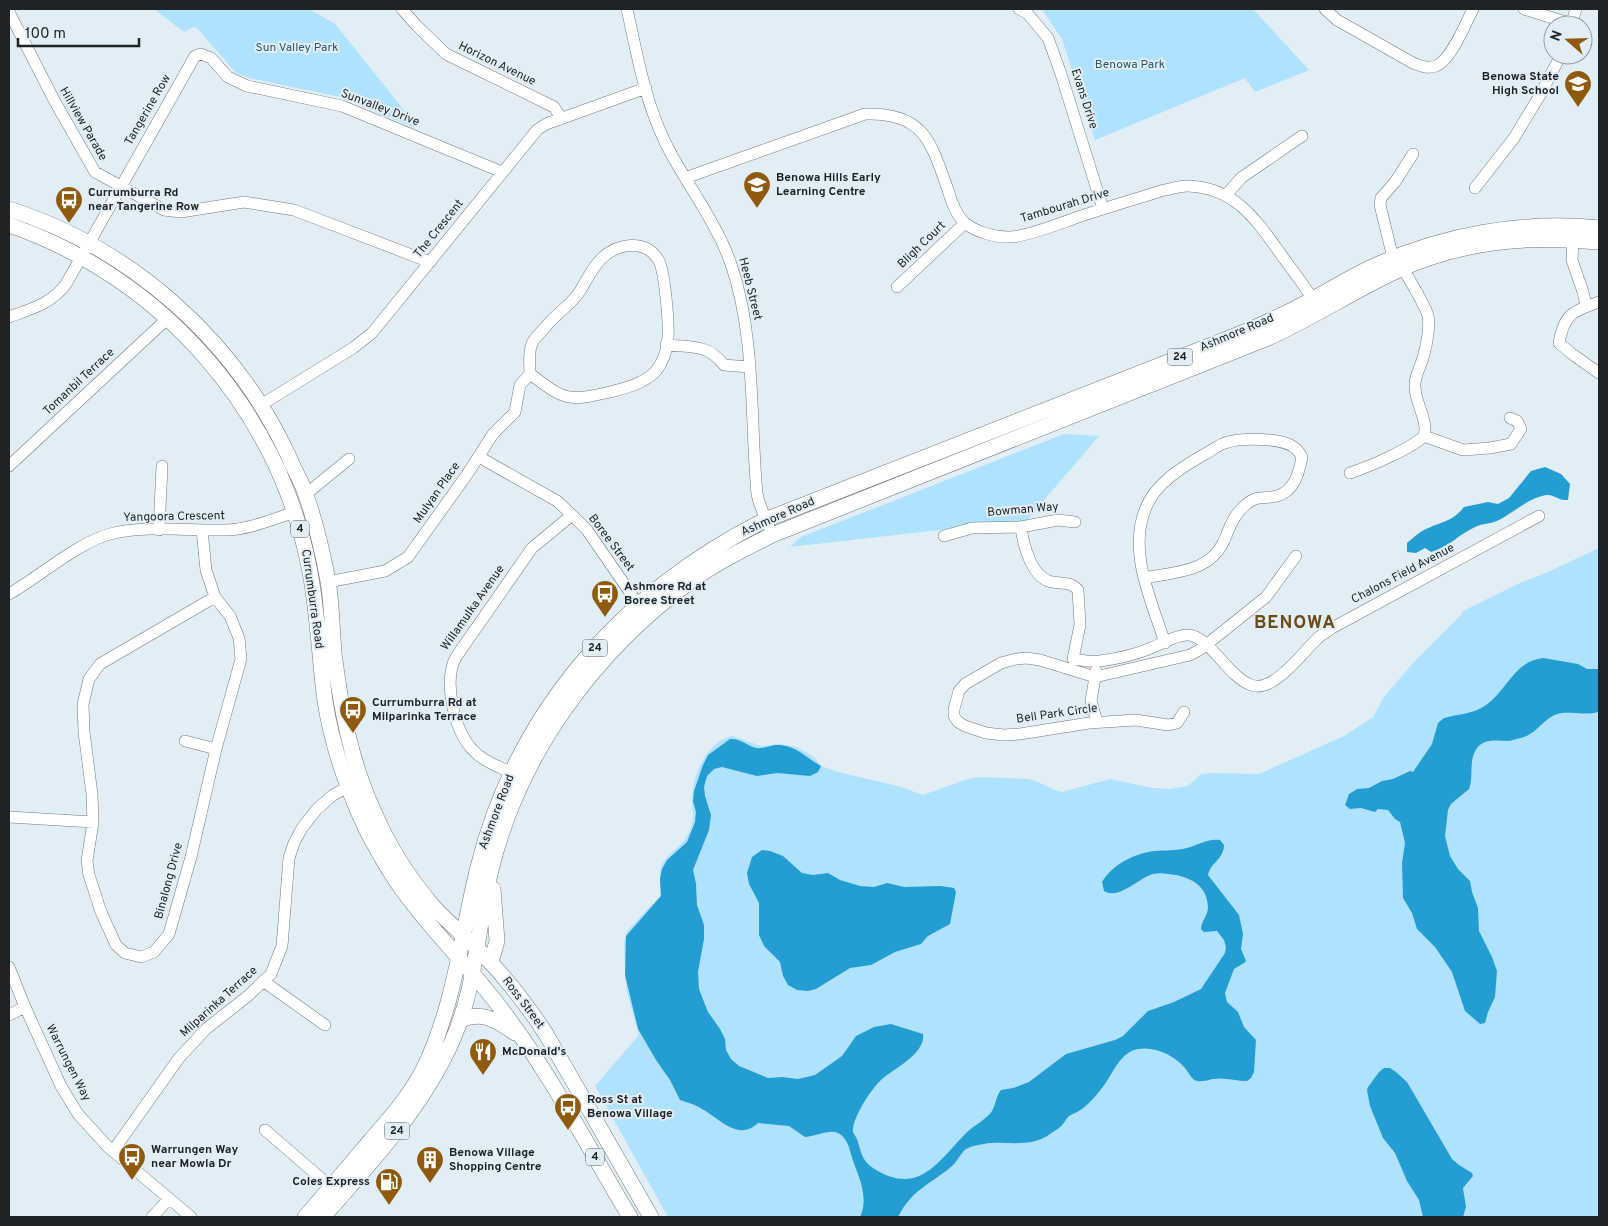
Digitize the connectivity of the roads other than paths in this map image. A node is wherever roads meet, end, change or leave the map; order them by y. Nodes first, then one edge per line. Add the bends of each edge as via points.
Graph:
1 (402, 9) edge
2 (626, 9) edge
3 (1325, 9) edge
4 (1473, 9) edge
5 (1524, 9) edge
6 (1026, 10) edge
7 (9, 12) edge
8 (1543, 15) edge
9 (195, 56) joint
10 (1556, 65) edge
11 (646, 88) junction
12 (561, 118) junction
13 (1302, 136) dead end
14 (1413, 154) dead end
15 (502, 172) junction
16 (685, 178) junction
17 (121, 187) junction
18 (1475, 188) dead end
19 (1226, 195) junction
20 (9, 209) edge
21 (1102, 209) junction
22 (965, 223) junction
23 (9, 225) edge
24 (1599, 228) edge
25 (1573, 240) junction
26 (1599, 242) edge
27 (85, 250) junction
28 (430, 262) junction
29 (1398, 263) junction
30 (897, 287) dead end
31 (1599, 302) edge
32 (1316, 306) junction
33 (1586, 306) junction
34 (9, 316) edge
35 (168, 318) junction
36 (666, 345) junction
37 (749, 368) junction
38 (1599, 373) edge
39 (530, 374) junction
40 (261, 405) junction
41 (1510, 418) dead end
42 (1424, 436) junction
43 (479, 457) junction
44 (349, 459) dead end
45 (9, 466) edge
46 (162, 466) dead end
47 (1350, 473) dead end
48 (306, 494) junction
49 (295, 512) junction
50 (572, 515) junction
51 (1539, 516) dead end
52 (765, 520) junction
53 (1075, 522) dead end
54 (1021, 527) junction
55 (159, 530) junction
56 (202, 530) junction
57 (772, 535) junction
58 (944, 536) dead end
59 (1296, 556) dead end
60 (1144, 578) junction
61 (328, 582) junction
62 (9, 594) edge
63 (215, 596) junction
64 (638, 604) junction
65 (1165, 643) junction
66 (1206, 644) junction
67 (1098, 662) junction
68 (1095, 677) junction
69 (1184, 712) dead end
70 (1097, 722) junction
71 (185, 741) dead end
72 (216, 749) junction
73 (512, 773) junction
74 (348, 787) junction
75 (9, 817) edge
76 (93, 822) junction
77 (491, 868) junction
78 (464, 937) junction
79 (477, 949) junction
80 (460, 957) junction
81 (491, 962) junction
82 (9, 967) edge
83 (474, 974) junction
84 (263, 981) junction
85 (25, 1007) junction
86 (9, 1015) edge
87 (461, 1020) junction
88 (325, 1025) dead end
89 (522, 1038) junction
90 (265, 1130) dead end
91 (114, 1151) junction
92 (331, 1187) junction
93 (169, 1199) junction
94 (152, 1217) edge
95 (191, 1217) edge
96 (305, 1217) edge
97 (324, 1217) edge
98 (630, 1217) edge
99 (651, 1217) edge

1 - 12 street, Horizon Avenue via 446,54 554,107
2 - 11 street, Heeb Street
3 - 4 street via 1338,20 1423,67 1436,66 1445,59
5 - 8 street
6 - 21 street, Evans Drive via 1048,38
7 - 17 street, Hillview Parade via 95,172
9 - 15 street, Sunvalley Drive via 201,54 211,58 228,77 247,86 342,106
9 - 17 street, Tangerine Row
10 - 18 street via 1514,138
11 - 12 street, The Crescent
11 - 16 street, Heeb Street via 660,132
12 - 15 street, The Crescent via 537,130
13 - 19 street via 1241,178
14 - 29 street via 1381,198 1380,205
15 - 28 street, The Crescent
16 - 22 street via 865,114 883,113 906,121 921,132 932,148 953,204
16 - 37 street, Heeb Street via 731,264 745,322
17 - 27 street, Tangerine Row
17 - 28 street, Hillview Parade via 156,207 172,211 201,210 244,202 294,210
19 - 21 street, Tambourah Drive via 1185,186
19 - 32 street, Tambourah Drive via 1243,206 1261,226
20 - 27 main road, Currumburra Road / 4 via 47,223
21 - 22 street, Tambourah Drive via 1010,238 984,234
22 - 30 street, Bligh Court
23 - 27 main road, Currumburra Road / 4 via 54,243
24 - 29 main road, Ashmore Road / 24 via 1509,228 1414,250
25 - 26 main road, Ashmore Road / 24
25 - 29 main road, Ashmore Road / 24 via 1517,240
25 - 33 street via 1572,260
27 - 34 street, Tangerine Row via 66,284 54,297 40,306
27 - 35 main road, Currumburra Road / 4
27 - 40 main road, Currumburra Road / 4 via 136,273 181,310 219,347
28 - 40 street, The Crescent via 364,341
29 - 32 main road, Ashmore Road / 24 via 1353,276
29 - 42 street via 1428,316 1427,341 1414,384
31 - 33 street
32 - 52 main road, Ashmore Road / 24
32 - 57 main road, Ashmore Road / 24 via 1268,338
33 - 38 street via 1571,313 1561,329 1559,343
35 - 45 street, Tomanbil Terrace
35 - 49 main road, Currumburra Road / 4 via 200,349 245,409 272,457
36 - 37 street via 701,348 716,355 724,365
36 - 39 street, Mulyan Place via 663,360 642,382 585,398 570,398 557,393
36 - 39 street, Mulyan Place via 666,304 658,259 644,247 629,244 601,259 575,299 532,343
37 - 52 street, Heeb Street via 757,494
39 - 43 street, Mulyan Place via 520,385 515,412 493,434
40 - 48 main road, Currumburra Road / 4
41 - 42 street via 1517,421 1521,429 1511,444 1463,450
42 - 47 street via 1408,447
43 - 50 street, Boree Street via 557,501
43 - 61 street, Mulyan Place via 408,557 385,571
44 - 48 street
46 - 55 street
48 - 61 main road, Currumburra Road / 4
49 - 56 street, Yangoora Crescent via 227,530
49 - 74 main road, Currumburra Road / 4 via 313,588 328,718
50 - 64 street, Boree Street via 587,530
50 - 73 street, Willamulka Avenue via 532,548 456,657 450,671 454,710 466,743 478,756
51 - 66 street, Chalons Field Avenue via 1332,628 1275,680 1265,685 1252,686 1241,680
52 - 57 street, Heeb Street
52 - 64 main road, Ashmore Road / 24 via 710,549
53 - 54 street, Bowman Way via 1051,521
54 - 58 street, Bowman Way via 972,528
54 - 67 street via 1025,548 1038,573 1050,582 1069,583 1078,590 1080,624 1073,659
55 - 56 street, Yangoora Crescent
55 - 62 street, Yangoora Crescent via 113,533 95,540
56 - 63 street, Binalong Drive via 206,570
57 - 77 main road, Ashmore Road / 24 via 720,562 683,587 647,616 603,661 560,715 531,764 506,821
59 - 66 street via 1266,597
60 - 60 street via 1139,536 1145,510 1155,492 1187,464 1223,444 1240,440 1280,442 1294,447 1302,457 1299,474 1290,489 1277,496 1248,502 1230,525 1217,552 1206,562 1192,570
60 - 65 street
61 - 78 main road, Currumburra Road / 4 via 342,710 362,782 386,837 417,886
63 - 72 street, Binalong Drive via 230,616 239,638 241,659
63 - 76 street, Binalong Drive via 100,664 89,679 83,704
64 - 73 main road, Ashmore Road / 24 via 592,651 554,699 530,736
65 - 66 street, Chalons Field Avenue via 1191,635
65 - 67 street, Chalons Field Avenue
66 - 68 street via 1190,655
67 - 68 street
68 - 70 street via 1091,700
68 - 70 street, Bell Park Circle via 1040,660 1016,659 1002,663 965,684 959,691 954,716 958,722 977,731 995,734 1020,734
69 - 70 street, Bell Park Circle via 1177,723 1168,725 1136,720
71 - 72 street
72 - 76 street, Binalong Drive via 169,934 154,952 141,957 125,953 116,945 89,875 87,861
73 - 78 main road, Ashmore Road / 24 via 482,853
74 - 80 main road, Currumburra Road / 4 via 372,840 400,888
74 - 84 street, Milparinka Terrace via 317,809 294,843 289,858 282,946 271,974
75 - 76 street
77 - 79 main road, Ashmore Road / 24
77 - 81 main road via 497,941
78 - 79 main road, Currumburra Road / 4
78 - 80 main road, Ashmore Road / 24
79 - 81 main road, Ross Street / 4
79 - 83 main road, Ashmore Road / 24
80 - 83 main road, Currumburra Road / 4
80 - 92 main road, Ashmore Road / 24 via 447,1008 419,1077 405,1101
81 - 99 main road, Ross Street / 4 via 546,1034
82 - 85 street, Warrungen Way
83 - 87 main road, Ashmore Road / 24
83 - 89 main road, Ross Street / 4
84 - 88 street
84 - 91 street, Milparinka Terrace via 179,1058
85 - 86 street
85 - 91 street, Warrungen Way via 61,1086 78,1114
87 - 89 main road via 471,1016 487,1017
87 - 97 main road, Ashmore Road / 24 via 419,1103
89 - 98 main road, Ross Street / 4
90 - 92 street
91 - 93 street, Warrungen Way
92 - 96 main road, Ashmore Road / 24
93 - 94 street
93 - 95 street, Warrungen Way

